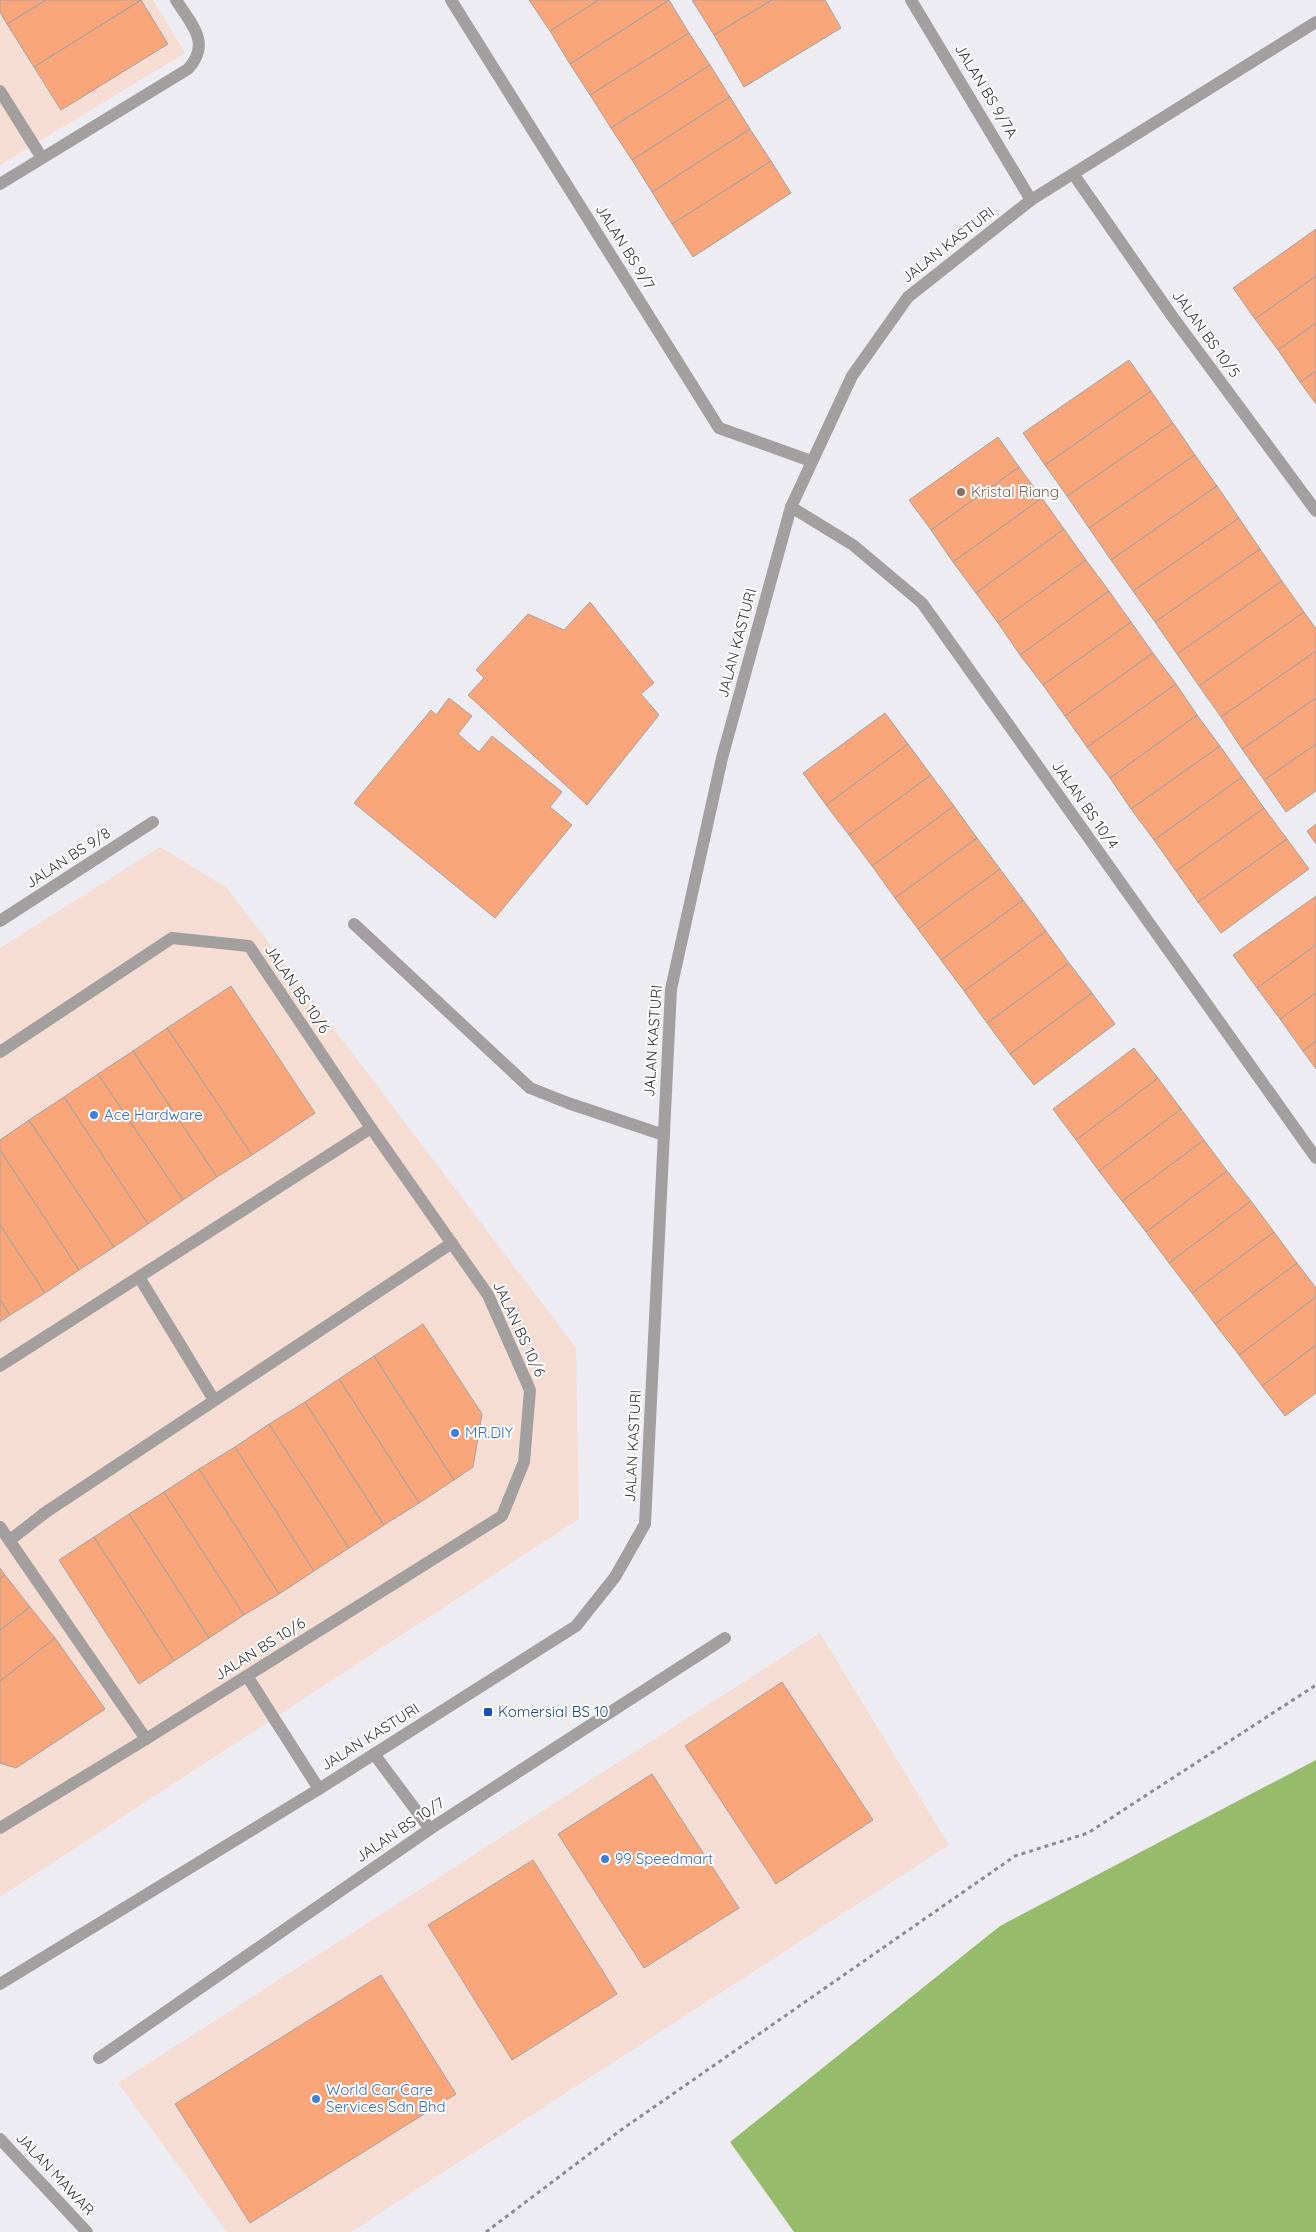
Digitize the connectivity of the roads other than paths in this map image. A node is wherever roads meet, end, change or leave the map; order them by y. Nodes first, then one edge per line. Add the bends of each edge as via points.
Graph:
1 (176, 0) edge
2 (452, 0) edge
3 (912, 0) edge
4 (1316, 22) edge
5 (0, 91) edge
6 (42, 158) junction
7 (1074, 175) junction
8 (0, 184) edge
9 (1032, 200) junction
10 (812, 461) junction
11 (791, 507) junction
12 (1316, 511) edge
13 (153, 822) dead end
14 (0, 922) edge
15 (354, 924) dead end
16 (0, 1052) edge
17 (371, 1128) junction
18 (664, 1134) junction
19 (1316, 1158) edge
20 (452, 1243) junction
21 (139, 1277) junction
22 (0, 1366) edge
23 (214, 1400) junction
24 (0, 1527) edge
25 (10, 1540) junction
26 (725, 1638) dead end
27 (247, 1676) junction
28 (146, 1740) junction
29 (374, 1754) junction
30 (319, 1789) junction
31 (0, 1828) edge
32 (430, 1829) junction
33 (0, 1984) edge
34 (99, 2058) dead end
35 (0, 2139) edge
36 (87, 2232) edge

1 - 6 street via 197,35 200,47 197,59 188,69
2 - 10 street, JALAN BS 9/7 via 720,428
3 - 9 street, JALAN BS 9/7A
4 - 7 street, JALAN KASTURI
5 - 6 street
6 - 8 street
7 - 9 street, JALAN KASTURI
7 - 12 street, JALAN BS 10/5 via 1172,316
9 - 10 street, JALAN KASTURI via 908,297 852,376
10 - 11 street, JALAN KASTURI
11 - 18 street, JALAN KASTURI via 722,758 671,989
11 - 19 street, JALAN BS 10/4 via 853,544 922,603
13 - 14 street, JALAN BS 9/8
15 - 18 street via 530,1088
16 - 17 street, JALAN BS 10/6 via 172,938 249,946
17 - 20 street, JALAN BS 10/6
17 - 21 street
18 - 29 street, JALAN KASTURI via 645,1524 615,1578 576,1626
20 - 23 street
20 - 27 street, JALAN BS 10/6 via 488,1295 530,1390 524,1462 502,1516
21 - 22 street
21 - 23 street
23 - 25 street via 46,1512
24 - 25 street
25 - 28 street
26 - 32 street, JALAN BS 10/7
27 - 28 street, JALAN BS 10/6
27 - 30 street
28 - 31 street, JALAN BS 10/6
29 - 30 street, JALAN KASTURI
29 - 32 street
30 - 33 street, JALAN KASTURI
32 - 34 street, JALAN BS 10/7
35 - 36 street, JALAN MAWAR

